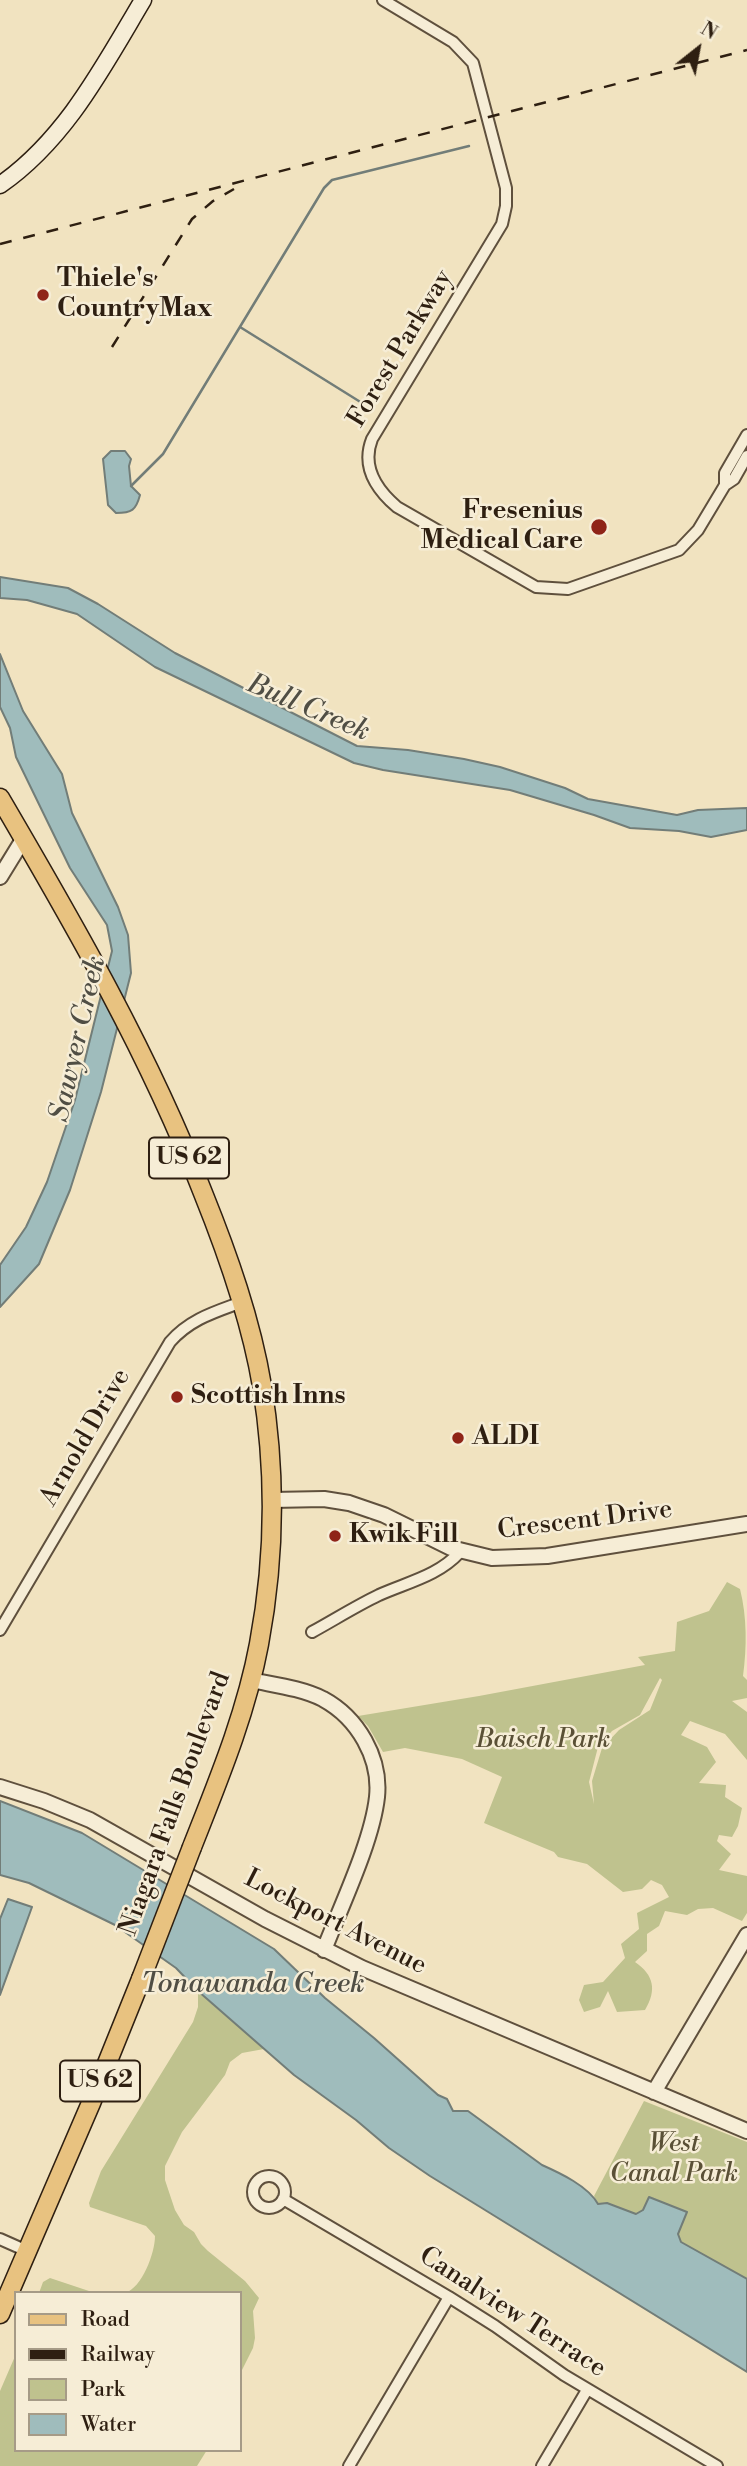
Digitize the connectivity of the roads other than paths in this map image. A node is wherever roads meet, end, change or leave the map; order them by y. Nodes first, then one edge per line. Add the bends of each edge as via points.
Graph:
1 (143, 0) edge
2 (383, 0) edge
3 (0, 185) edge
4 (747, 435) edge
5 (747, 456) edge
6 (725, 485) junction
7 (0, 798) edge
8 (24, 838) junction
9 (0, 877) edge
10 (242, 1303) junction
11 (272, 1500) junction
12 (747, 1524) edge
13 (460, 1552) junction
14 (0, 1630) edge
15 (312, 1632) dead end
16 (250, 1680) junction
17 (0, 1787) edge
18 (747, 1935) edge
19 (324, 1950) junction
20 (654, 2092) junction
21 (747, 2132) edge
22 (283, 2199) dead end
23 (0, 2239) edge
24 (27, 2252) junction
25 (449, 2297) junction
26 (0, 2314) edge
27 (587, 2389) junction
28 (349, 2466) edge
29 (542, 2466) edge
30 (716, 2466) edge

1 - 3 main road via 70,117 37,155
2 - 6 street, Forest Parkway via 453,42 473,63 507,197 502,224 372,439 368,460 383,494 397,508 536,587 558,590 580,587 679,550 698,530
4 - 6 street, Forest Parkway via 725,473
5 - 6 street, Forest Parkway via 734,479
7 - 8 main road, Niagara Falls Boulevard / US 62
8 - 9 street
8 - 10 main road, Niagara Falls Boulevard / US 62 via 151,1071 219,1232
10 - 11 main road, Niagara Falls Boulevard / US 62 via 268,1428
10 - 14 street, Arnold Drive via 197,1319 170,1342
11 - 13 street, Crescent Drive via 349,1503
11 - 16 main road, Niagara Falls Boulevard / US 62 via 265,1599
12 - 13 street, Crescent Drive via 527,1558
13 - 15 street via 432,1575 381,1594
16 - 19 street via 324,1700 356,1727 372,1757 378,1790 375,1811
16 - 24 main road, Niagara Falls Boulevard / US 62, bridge via 233,1739 141,1979
17 - 19 street, Lockport Avenue via 102,1826
18 - 20 street
19 - 20 street, Lockport Avenue
20 - 21 street, Lockport Avenue
22 - 25 street, Canalview Terrace
23 - 24 street
24 - 26 main road, Niagara Falls Boulevard / US 62
25 - 27 street, Canalview Terrace
25 - 28 street
27 - 29 street
27 - 30 street, Canalview Terrace

